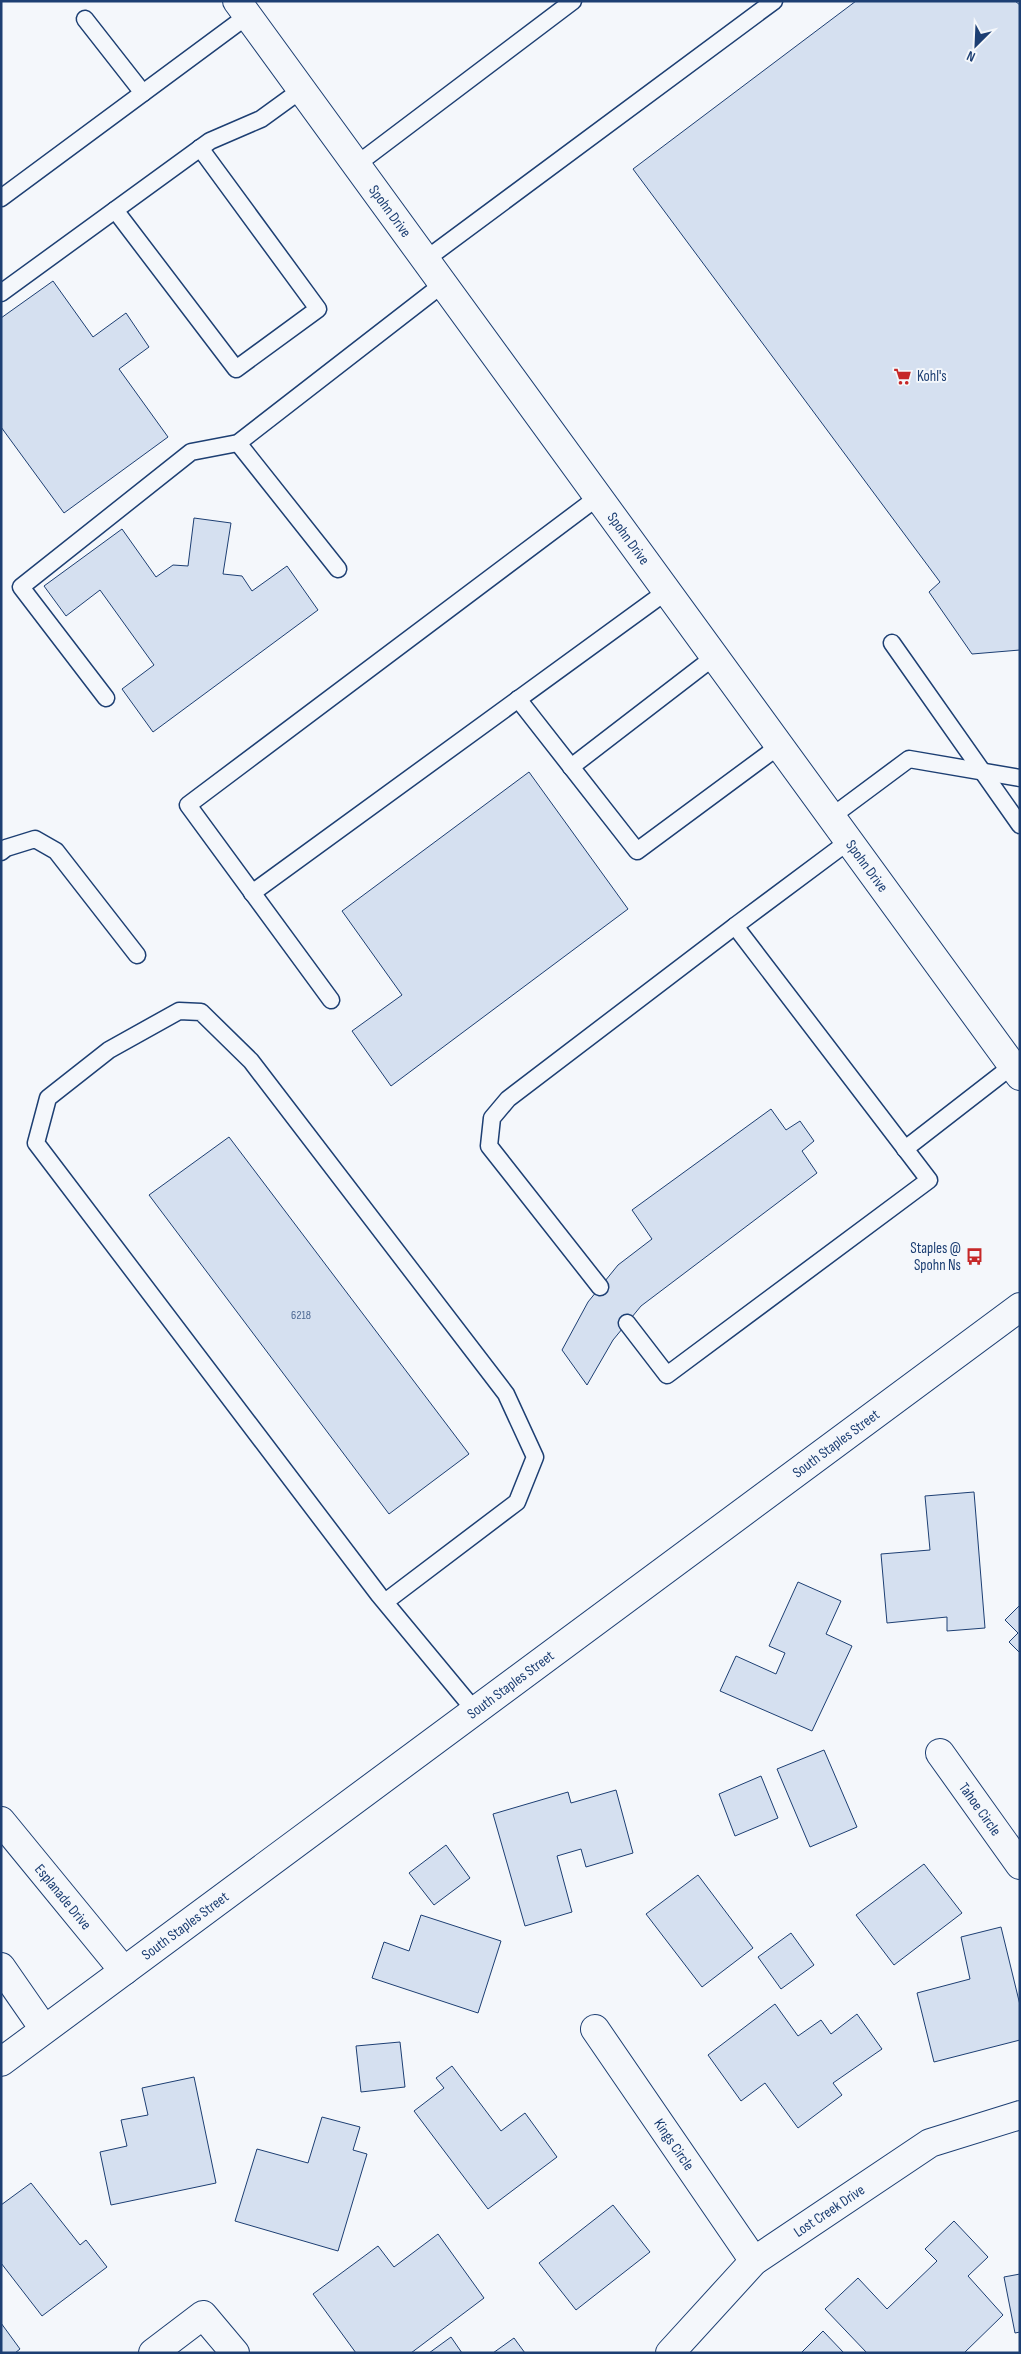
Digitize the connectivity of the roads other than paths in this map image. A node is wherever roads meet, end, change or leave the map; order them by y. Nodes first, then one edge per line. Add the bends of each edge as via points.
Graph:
1 (573, 1) edge
2 (774, 1) edge
3 (242, 8) edge
4 (552, 8) edge
5 (85, 19) dead end
6 (302, 90) junction
7 (144, 93) junction
8 (200, 148) junction
9 (356, 165) junction
10 (1, 198) edge
11 (115, 210) junction
12 (425, 260) junction
13 (443, 284) junction
14 (1, 293) edge
15 (238, 443) junction
16 (598, 497) junction
17 (338, 569) dead end
18 (667, 591) junction
19 (892, 643) dead end
20 (714, 657) junction
21 (106, 698) dead end
22 (518, 698) junction
23 (779, 746) junction
24 (571, 767) junction
25 (982, 772) junction
26 (1020, 778) edge
27 (832, 817) junction
28 (1020, 825) edge
29 (849, 841) junction
30 (1, 852) edge
31 (252, 893) junction
32 (735, 926) junction
33 (137, 955) dead end
34 (331, 1000) dead end
35 (1016, 1071) edge
36 (905, 1149) junction
37 (600, 1287) dead end
38 (1020, 1307) edge
39 (627, 1323) dead end
40 (385, 1602) junction
41 (476, 1712) junction
42 (940, 1753) dead end
43 (1, 1820) edge
44 (1020, 1865) edge
45 (1, 1967) edge
46 (124, 1971) junction
47 (44, 2029) junction
48 (595, 2029) dead end
49 (1, 2062) edge
50 (1020, 2115) edge
51 (754, 2261) junction
52 (153, 2353) edge
53 (235, 2353) edge
54 (670, 2353) edge

1 - 4 lane
2 - 12 lane
3 - 6 street, Spohn Drive
3 - 7 lane
4 - 9 lane
5 - 7 lane
6 - 8 lane via 262,119
6 - 9 street, Spohn Drive
7 - 10 lane
8 - 11 lane
8 - 11 lane via 318,309 236,369
9 - 12 street, Spohn Drive
11 - 14 lane
12 - 13 street, Spohn Drive
13 - 15 lane
13 - 16 street, Spohn Drive
15 - 17 lane
15 - 21 lane via 191,452 21,587
16 - 18 street, Spohn Drive
16 - 31 lane via 188,805
18 - 20 street, Spohn Drive
18 - 22 lane
19 - 25 lane
20 - 23 street, Spohn Drive
20 - 24 lane
22 - 24 lane
22 - 31 lane
23 - 24 lane via 637,850
23 - 27 street, Spohn Drive
25 - 26 lane
25 - 27 lane via 908,759
25 - 28 lane
27 - 29 street, Spohn Drive
29 - 32 lane
29 - 35 street, Spohn Drive
30 - 33 lane via 35,839 56,851
31 - 34 lane
32 - 36 lane
32 - 37 lane via 508,1098 492,1118 490,1146
35 - 36 lane
36 - 39 lane via 930,1180 667,1375
38 - 41 street, South Staples Street
40 - 40 lane via 36,1143 48,1098 109,1050 179,1011 201,1012 251,1061 506,1394 535,1456 517,1502
40 - 41 lane
41 - 46 street, South Staples Street
42 - 44 street, Tahoe Circle
43 - 46 street, Esplanade Drive
45 - 47 street
46 - 47 street, South Staples Street
47 - 49 street, South Staples Street
48 - 51 street, Kings Circle
50 - 51 street, Lost Creek Drive via 930,2143
51 - 54 street, Lost Creek Drive
52 - 53 street via 203,2315

